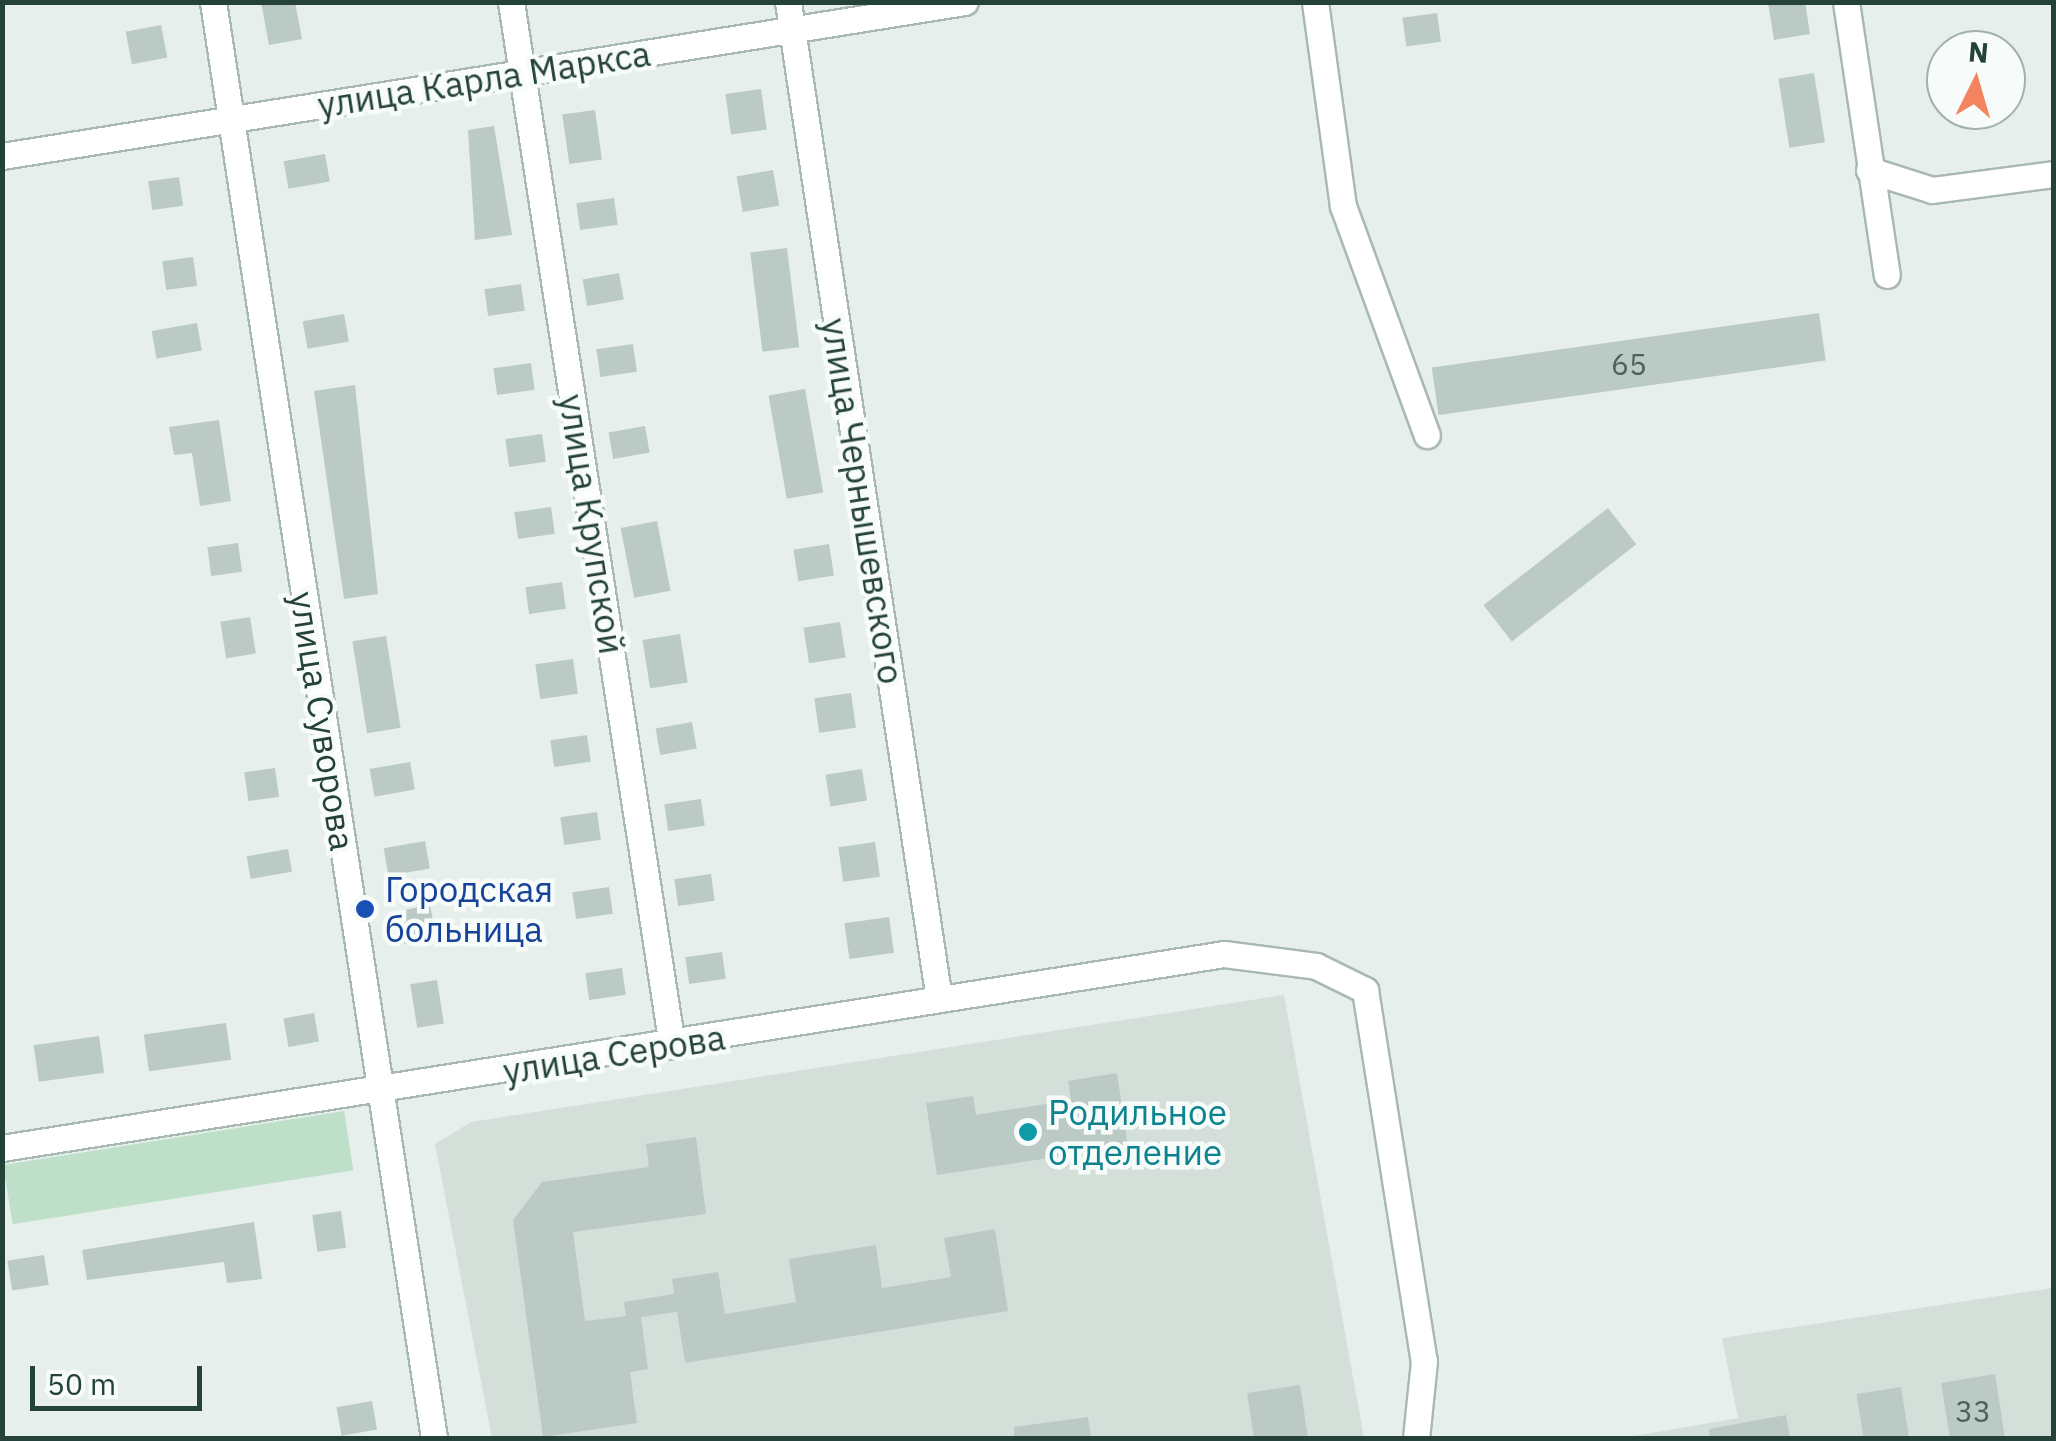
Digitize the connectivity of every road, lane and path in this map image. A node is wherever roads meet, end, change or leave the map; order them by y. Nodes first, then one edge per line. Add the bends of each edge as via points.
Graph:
1 (214, 2) edge
2 (512, 2) edge
3 (788, 2) edge
4 (965, 2) edge
5 (1315, 2) edge
6 (1846, 2) edge
7 (792, 30) junction
8 (523, 73) junction
9 (232, 119) junction
10 (2, 156) edge
11 (1869, 170) junction
12 (2054, 174) edge
13 (1886, 275) dead end
14 (1427, 434) dead end
15 (938, 999) junction
16 (672, 1046) junction
17 (379, 1090) junction
18 (2, 1148) edge
19 (434, 1438) edge
20 (1416, 1438) edge

1 - 9 street, улица Суворова
2 - 8 street, улица Крупской
3 - 7 street, улица Чернышевского
4 - 7 street, улица Карла Маркса
5 - 14 street via 1343,206
6 - 11 street
7 - 8 street, улица Карла Маркса
7 - 15 street, улица Чернышевского
8 - 9 street, улица Карла Маркса
8 - 16 street, улица Крупской
9 - 10 street, улица Карла Маркса
9 - 17 street, улица Суворова
11 - 12 street via 1932,190
11 - 13 street
15 - 16 street, улица Серова
15 - 20 street, улица Серова via 1224,954 1316,966 1365,990 1424,1361
16 - 17 street, улица Серова
17 - 18 street, улица Серова
17 - 19 street, улица Суворова

